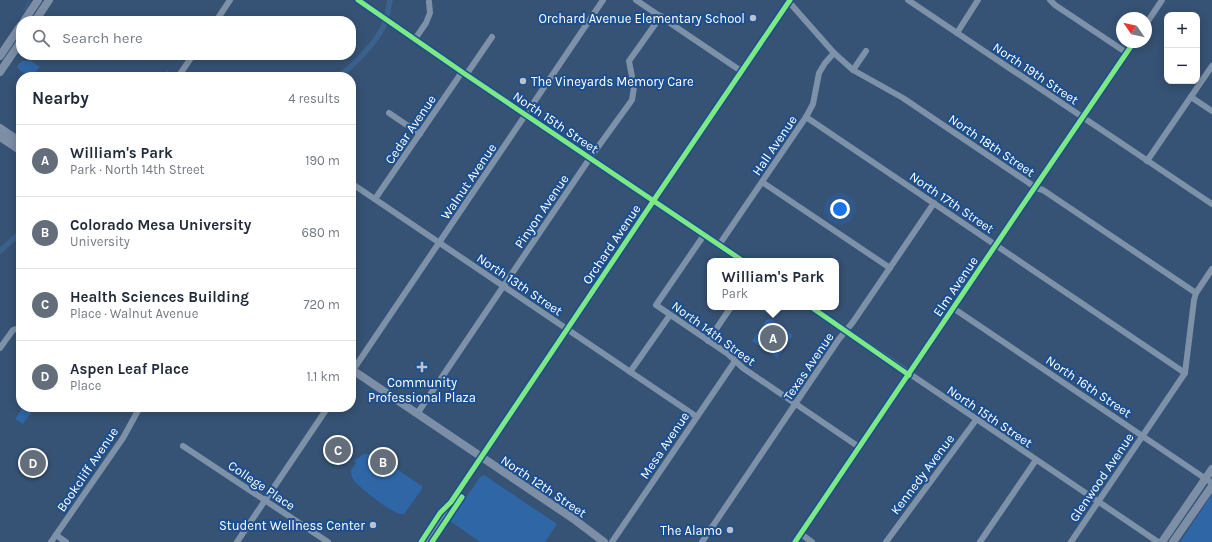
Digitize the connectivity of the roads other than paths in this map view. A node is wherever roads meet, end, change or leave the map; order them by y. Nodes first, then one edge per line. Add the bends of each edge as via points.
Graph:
1 (38, 0) edge
2 (49, 0) edge
3 (230, 0) edge
4 (358, 0) edge
5 (603, 0) edge
6 (636, 0) edge
7 (908, 0) edge
8 (978, 0) edge
9 (1050, 0) edge
10 (1162, 0) edge
11 (789, 1) edge
12 (429, 2) dead end
13 (1152, 15) edge
14 (27, 16) edge
15 (38, 16) edge
16 (219, 16) edge
17 (660, 16) junction
18 (16, 32) edge
19 (957, 33) junction
20 (13, 37) junction
21 (492, 37) dead end
22 (16, 38) edge
23 (415, 39) junction
24 (16, 48) edge
25 (1130, 48) edge
26 (866, 51) dead end
27 (1126, 53) junction
28 (834, 54) junction
29 (0, 56) edge
30 (190, 60) edge
31 (1212, 66) edge
32 (853, 70) junction
33 (742, 71) junction
34 (0, 72) edge
35 (181, 72) edge
36 (464, 73) junction
37 (1191, 97) junction
38 (1212, 111) edge
39 (389, 113) dead end
40 (526, 115) junction
41 (806, 117) junction
42 (1082, 118) junction
43 (0, 128) edge
44 (420, 134) junction
45 (0, 137) edge
46 (16, 142) edge
47 (16, 144) edge
48 (590, 158) junction
49 (1147, 161) junction
50 (762, 182) junction
51 (356, 186) edge
52 (1036, 188) junction
53 (375, 199) junction
54 (653, 201) junction
55 (934, 203) junction
56 (1212, 204) edge
57 (704, 235) junction
58 (439, 242) junction
59 (719, 245) junction
60 (996, 245) junction
61 (738, 258) edge
62 (890, 268) junction
63 (1212, 269) edge
64 (503, 286) junction
65 (1196, 293) junction
66 (953, 308) junction
67 (729, 310) edge
68 (815, 310) edge
69 (670, 315) junction
70 (567, 329) junction
71 (16, 331) edge
72 (846, 331) junction
73 (708, 341) junction
74 (0, 348) edge
75 (735, 361) junction
76 (356, 365) edge
77 (630, 372) junction
78 (1184, 373) junction
79 (356, 374) edge
80 (909, 375) junction
81 (795, 404) junction
82 (135, 412) edge
83 (325, 412) edge
84 (417, 414) junction
85 (697, 417) junction
86 (976, 420) junction
87 (1142, 436) junction
88 (183, 446) dead end
89 (859, 447) junction
90 (481, 457) junction
91 (1036, 460) junction
92 (1212, 468) edge
93 (1210, 482) edge
94 (265, 500) junction
95 (451, 502) junction
96 (1098, 502) junction
97 (801, 534) junction
98 (56, 535) junction
99 (50, 542) edge
100 (66, 542) edge
101 (237, 542) edge
102 (328, 542) edge
103 (420, 542) edge
104 (426, 542) edge
105 (604, 542) edge
106 (612, 542) edge
107 (702, 542) edge
108 (796, 542) edge
109 (812, 542) edge
110 (886, 542) edge
111 (980, 542) edge
112 (1070, 542) edge
113 (1158, 542) edge
114 (1162, 542) edge
115 (1173, 542) edge

1 - 14 main road
2 - 15 main road
3 - 16 street
4 - 23 street, North 15th Street
5 - 40 street, Walnut Avenue
6 - 17 street
7 - 19 street, North 19th Street
8 - 19 street
9 - 27 street
10 - 13 street
11 - 28 street, North 18th Street
11 - 33 street, Orchard Avenue
12 - 23 street via 430,13
17 - 33 street
17 - 48 street, Pinyon Avenue via 629,61 634,87 632,100
18 - 20 main road
19 - 42 street, North 19th Street
20 - 22 main road
20 - 29 main road
21 - 36 street, Cedar Avenue
23 - 36 street, North 15th Street
24 - 34 main road
25 - 27 street, Elm Avenue
26 - 32 street
27 - 42 street, Elm Avenue
28 - 32 street, North 18th Street
28 - 41 street, Hall Avenue via 819,73 815,97
30 - 35 street
31 - 37 street
32 - 52 street, North 18th Street via 903,98
33 - 54 street, Orchard Avenue
36 - 40 street, North 15th Street
36 - 44 street, Cedar Avenue
37 - 38 street
37 - 49 street
39 - 44 street
40 - 48 street, North 15th Street
40 - 58 street, Walnut Avenue
41 - 50 street, Hall Avenue
41 - 55 street, North 17th Street
42 - 49 street, North 19th Street
42 - 52 street, Elm Avenue
43 - 46 main road
44 - 53 street, Cedar Avenue
45 - 47 main road
48 - 54 street, North 15th Street
48 - 64 street, Pinyon Avenue
49 - 56 street, North 19th Street
50 - 59 street, Hall Avenue
50 - 62 street
51 - 53 street, North 13th Street
52 - 60 street, Elm Avenue
52 - 65 street, North 18th Street via 1043,190
53 - 58 street, North 13th Street
54 - 57 street, North 15th Street
54 - 70 street, Orchard Avenue
55 - 60 street, North 17th Street
55 - 62 street, Texas Avenue
57 - 59 street, North 15th Street
57 - 69 street, North 14th Street via 656,305
58 - 64 street, North 13th Street
58 - 76 street, Walnut Avenue
59 - 61 street, North 15th Street
60 - 66 street, Elm Avenue
60 - 78 street, North 17th Street
62 - 72 street, Texas Avenue
63 - 65 street
64 - 70 street, North 13th Street
64 - 84 street, Pinyon Avenue
65 - 78 street, Glenwood Avenue
66 - 80 street, Elm Avenue
66 - 87 street, North 16th Street
67 - 73 street
68 - 72 street, North 15th Street
69 - 73 street, North 14th Street
69 - 77 street
70 - 77 street, North 13th Street
70 - 90 street, Orchard Avenue
71 - 74 street via 12,330
72 - 80 street, North 15th Street
72 - 81 street, Texas Avenue
73 - 75 street, North 14th Street
75 - 81 street, North 14th Street
75 - 85 street, Mesa Avenue
77 - 85 street, North 13th Street
78 - 87 street, Glenwood Avenue
79 - 84 main road, North 12th Street
80 - 86 street, North 15th Street
80 - 89 street, Elm Avenue
81 - 89 street, North 14th Street
81 - 107 street, Texas Avenue
82 - 98 street, Bookcliff Avenue via 123,438
83 - 94 street
84 - 90 main road, North 12th Street
85 - 106 street, Mesa Avenue
86 - 91 street, North 15th Street
86 - 110 street, Kennedy Avenue
87 - 93 street, North 16th Street
87 - 96 street, Glenwood Avenue
88 - 94 street, College Place
89 - 97 street, Elm Avenue
90 - 95 street, Orchard Avenue
90 - 105 main road, North 12th Street
91 - 96 street, North 15th Street
91 - 111 street
92 - 93 main road
93 - 114 main road
93 - 115 main road
94 - 101 street
94 - 102 street, College Place
95 - 103 street, Orchard Avenue
95 - 104 street, Orchard Avenue
96 - 112 street, Glenwood Avenue
96 - 113 street, North 15th Street
97 - 108 street, Elm Avenue
97 - 109 street
98 - 99 street, Bookcliff Avenue
98 - 100 street

